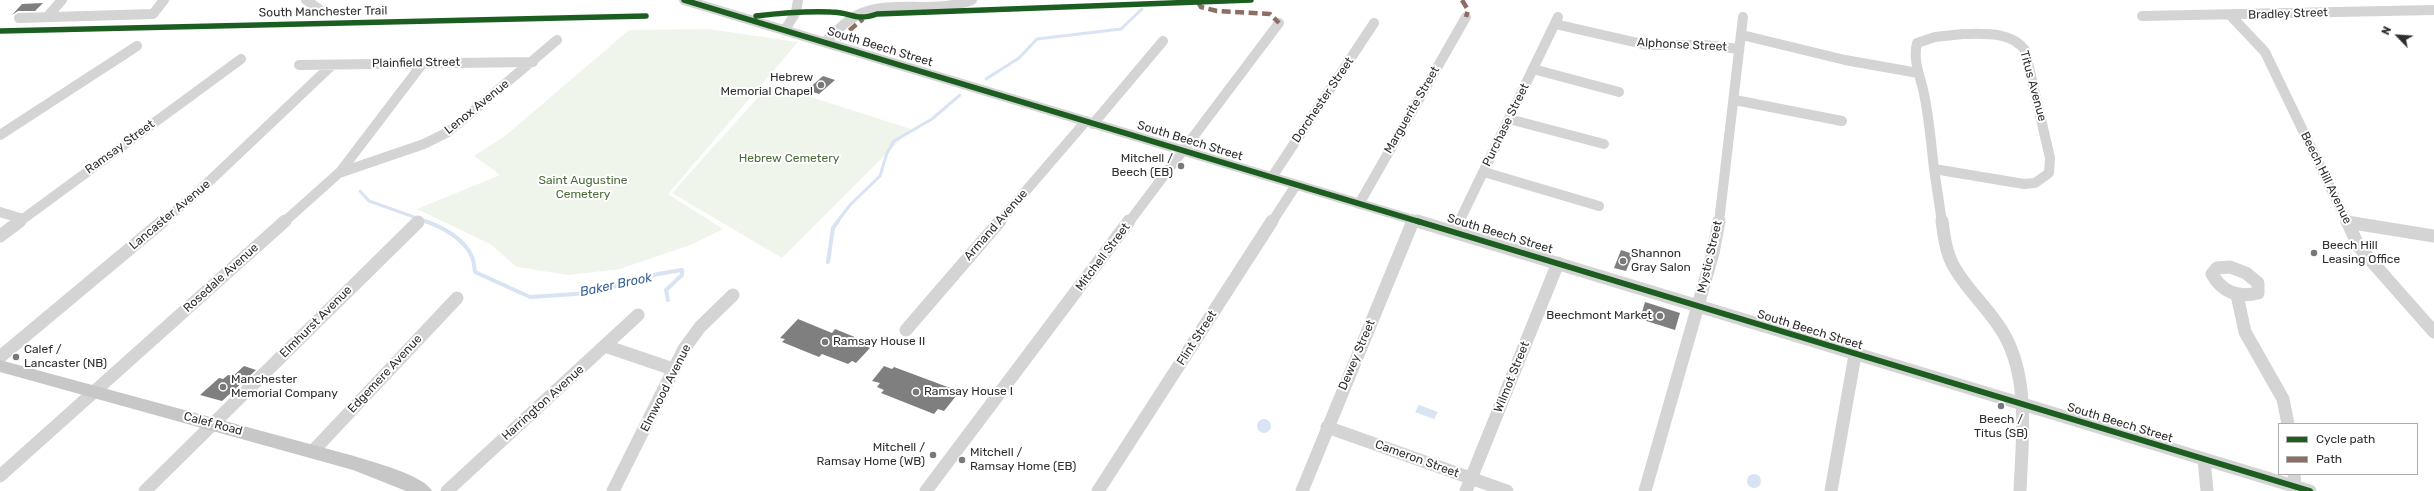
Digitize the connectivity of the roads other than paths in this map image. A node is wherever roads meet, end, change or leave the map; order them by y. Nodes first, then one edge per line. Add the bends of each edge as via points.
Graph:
1 (62, 0) edge
2 (164, 0) edge
3 (306, 0) edge
4 (684, 0) edge
5 (798, 0) edge
6 (972, 0) edge
7 (319, 9) dead end
8 (2434, 10) edge
9 (2142, 16) dead end
10 (2231, 16) junction
11 (47, 17) junction
12 (1466, 17) dead end
13 (1743, 17) dead end
14 (19, 18) dead end
15 (1556, 21) joint
16 (1279, 22) dead end
17 (1374, 23) dead end
18 (785, 30) junction
19 (1742, 35) junction
20 (557, 40) dead end
21 (1163, 41) dead end
22 (825, 42) junction
23 (137, 46) dead end
24 (1739, 49) junction
25 (240, 59) dead end
26 (533, 62) junction
27 (423, 63) junction
28 (299, 65) dead end
29 (332, 65) junction
30 (1533, 70) junction
31 (1918, 72) junction
32 (1619, 92) dead end
33 (1735, 100) junction
34 (1509, 119) junction
35 (1842, 121) dead end
36 (1090, 122) junction
37 (0, 135) edge
38 (1604, 144) dead end
39 (1182, 151) junction
40 (1934, 169) junction
41 (340, 172) junction
42 (1484, 172) junction
43 (1272, 177) junction
44 (1296, 184) junction
45 (1359, 204) junction
46 (1599, 206) dead end
47 (0, 212) edge
48 (23, 219) junction
49 (1414, 220) junction
50 (418, 222) dead end
51 (2348, 222) junction
52 (1454, 232) junction
53 (0, 236) edge
54 (2434, 236) edge
55 (1558, 263) junction
56 (734, 295) dead end
57 (2237, 295) dead end
58 (456, 298) dead end
59 (1698, 306) junction
60 (638, 315) dead end
61 (906, 330) dead end
62 (2434, 332) edge
63 (606, 346) junction
64 (1855, 355) junction
65 (0, 357) edge
66 (0, 366) edge
67 (673, 369) junction
68 (95, 391) junction
69 (2022, 405) junction
70 (2288, 423) edge
71 (215, 424) junction
72 (1327, 427) junction
73 (313, 451) junction
74 (2204, 459) junction
75 (0, 476) edge
76 (2294, 480) edge
77 (1468, 485) edge
78 (145, 491) edge
79 (423, 491) edge
80 (447, 491) edge
81 (613, 491) edge
82 (926, 491) edge
83 (1098, 491) edge
84 (1302, 491) edge
85 (1507, 491) edge
86 (1645, 491) edge
87 (1831, 491) edge
88 (2020, 491) edge
89 (2207, 491) edge
90 (2310, 491) edge

1 - 11 street
2 - 11 street via 153,14
3 - 7 street
4 - 18 street, South Beech Street
5 - 18 street via 796,12
6 - 22 street via 950,7 868,11 856,16
8 - 10 street, Bradley Street
9 - 10 street, Bradley Street
10 - 51 street, Beech Hill Avenue via 2265,52
11 - 14 street
12 - 45 street, Marguerite Street
13 - 19 street, Mystic Street
15 - 24 street, Alphonse Street via 1647,45 1704,45
15 - 30 street, Purchase Street
16 - 39 street, Mitchell Street
17 - 43 street, Dorchester Street
18 - 22 street, South Beech Street
19 - 24 street, Mystic Street
19 - 31 street via 1858,63
20 - 26 street, Lenox Avenue
21 - 36 street, Armand Avenue
22 - 36 street, South Beech Street
23 - 37 street
24 - 33 street, Mystic Street
25 - 48 street, Ramsay Street
26 - 27 street, Plainfield Street
26 - 41 street, Lenox Avenue via 465,120 436,138
27 - 29 street, Plainfield Street
27 - 41 street, Rosedale Avenue
28 - 29 street, Plainfield Street
29 - 65 street, Lancaster Avenue via 198,192
30 - 32 street
30 - 34 street, Purchase Street
31 - 40 street, Titus Avenue via 1923,89
31 - 40 street, Titus Avenue via 1915,49 1922,39 1992,35 2016,40 2025,50 2050,158 2049,173 2035,182 2012,182
33 - 35 street
33 - 59 street, Mystic Street via 1713,254
34 - 38 street
34 - 42 street, Purchase Street
36 - 39 street, South Beech Street
36 - 61 street, Armand Avenue
39 - 43 street, South Beech Street
39 - 82 street, Mitchell Street
40 - 69 street, Titus Avenue via 1949,260 1962,282 1983,305 2005,336 2018,374
41 - 68 street, Rosedale Avenue
42 - 46 street
42 - 52 street, Purchase Street
43 - 44 street, South Beech Street
44 - 45 street, South Beech Street
44 - 83 street, Flint Street
45 - 49 street, South Beech Street
47 - 48 street
48 - 53 street, Ramsay Street
49 - 52 street, South Beech Street
49 - 72 street, Dewey Street
50 - 71 street, Elmhurst Avenue
51 - 54 street
51 - 62 street, Beech Hill Avenue via 2359,247 2369,260 2414,306
52 - 55 street, South Beech Street
55 - 59 street, South Beech Street
55 - 77 street, Wilmot Street
56 - 67 street, Elmwood Avenue via 700,327
57 - 70 street via 2244,332 2283,399
58 - 73 street, Edgemere Avenue
59 - 64 street, South Beech Street
59 - 86 street, Mystic Street
60 - 63 street, Harrington Avenue
63 - 67 street
63 - 80 street, Harrington Avenue
64 - 69 street, South Beech Street
64 - 87 street
66 - 68 main road, Calef Road
67 - 81 street, Elmwood Avenue
68 - 71 main road, Calef Road
68 - 75 street, Rosedale Avenue
69 - 74 street, South Beech Street
69 - 88 street, Titus Avenue
71 - 73 main road, Calef Road
71 - 78 street, Elmhurst Avenue
72 - 77 street, Cameron Street
72 - 84 street, Dewey Street
73 - 79 main road, Calef Road via 375,470
74 - 76 street, South Beech Street
74 - 89 street
76 - 90 street, South Beech Street
77 - 85 street, Cameron Street

